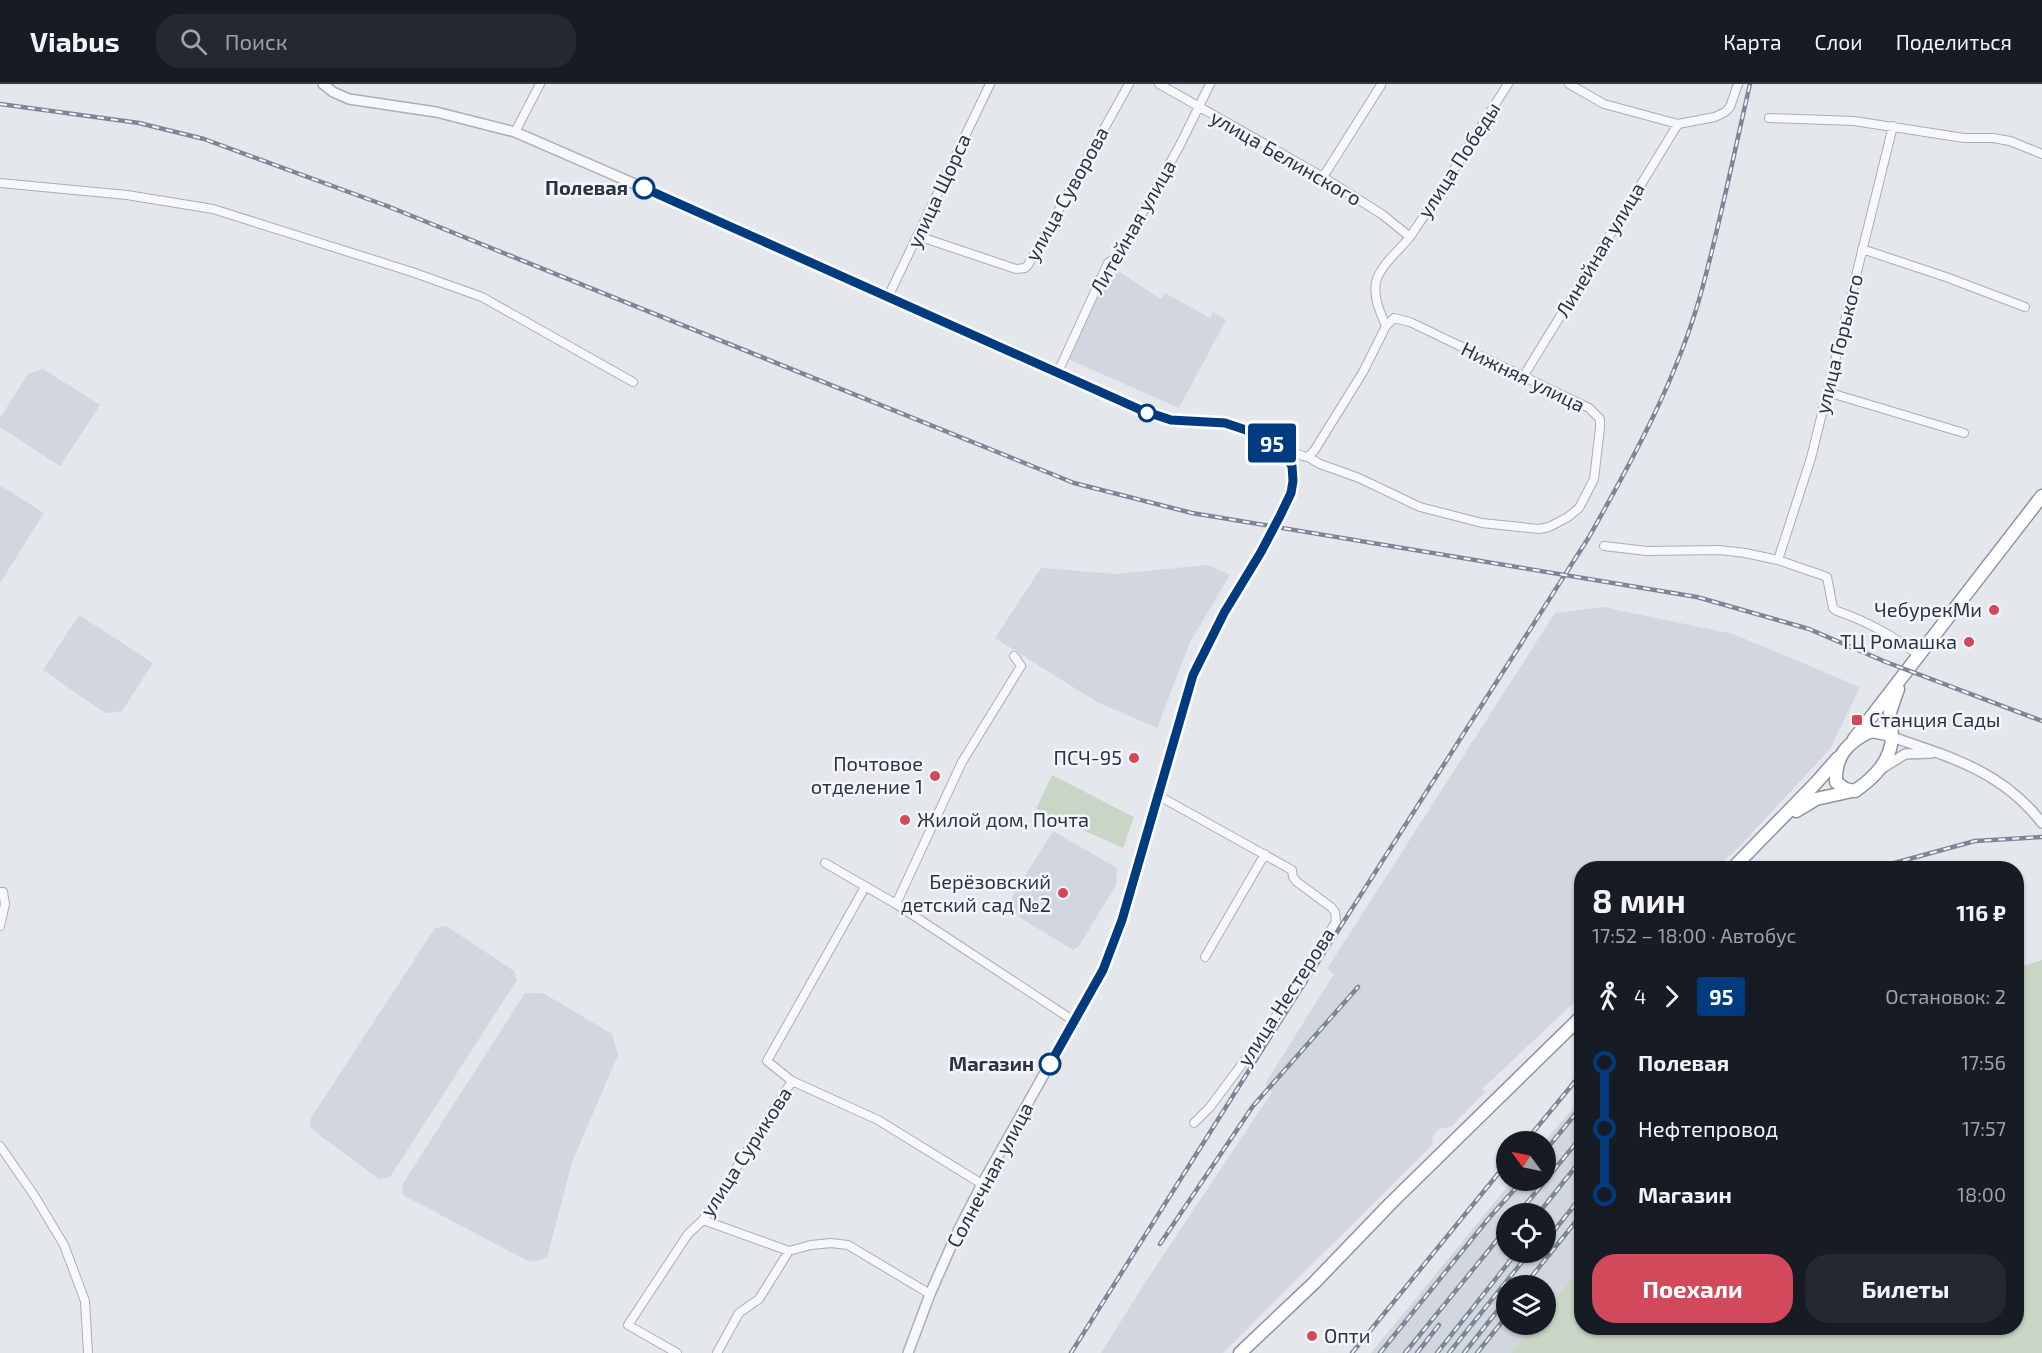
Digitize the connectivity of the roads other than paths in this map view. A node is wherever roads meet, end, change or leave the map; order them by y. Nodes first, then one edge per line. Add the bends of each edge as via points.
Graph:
1 (323, 84) edge
2 (540, 84) edge
3 (990, 84) edge
4 (1129, 84) edge
5 (1159, 84) edge
6 (1210, 84) edge
7 (1508, 84) edge
8 (1569, 84) edge
9 (1738, 84) edge
10 (1381, 85) edge
11 (1198, 106) junction
12 (1769, 118) dead end
13 (1678, 124) junction
14 (1893, 126) junction
15 (515, 132) junction
16 (2042, 154) edge
17 (1323, 177) junction
18 (0, 183) edge
19 (918, 236) junction
20 (1410, 237) junction
21 (1862, 249) junction
22 (888, 297) junction
23 (2025, 308) dead end
24 (1386, 326) junction
25 (1058, 372) junction
26 (1523, 377) junction
27 (633, 382) dead end
28 (1827, 392) junction
29 (1964, 433) dead end
30 (1271, 443) junction
31 (1308, 457) junction
32 (2042, 496) edge
33 (1604, 546) dead end
34 (1778, 560) junction
35 (1014, 656) dead end
36 (1920, 656) junction
37 (1903, 677) junction
38 (1892, 736) junction
39 (1854, 739) junction
40 (1843, 752) junction
41 (1940, 753) junction
42 (1880, 770) junction
43 (1855, 791) junction
44 (1159, 796) junction
45 (2042, 823) edge
46 (1767, 834) junction
47 (1265, 854) junction
48 (1740, 861) edge
49 (825, 863) dead end
50 (865, 887) junction
51 (0, 892) edge
52 (896, 904) junction
53 (0, 926) edge
54 (1205, 957) dead end
55 (1074, 1021) junction
56 (1574, 1024) edge
57 (792, 1081) junction
58 (1194, 1123) dead end
59 (0, 1146) edge
60 (982, 1184) junction
61 (703, 1220) junction
62 (789, 1251) junction
63 (930, 1294) junction
64 (88, 1353) edge
65 (677, 1353) edge
66 (717, 1353) edge
67 (908, 1353) edge
68 (1240, 1353) edge

1 - 15 street via 349,99 436,112
2 - 15 street
3 - 19 street, улица Щорса
4 - 19 street, улица Суворова via 1025,268 1016,269
5 - 11 street, улица Белинского
6 - 11 street, Литейная улица
7 - 20 street, улица Победы
8 - 13 street via 1604,104
9 - 13 street via 1725,112
10 - 17 street
11 - 17 street, улица Белинского
11 - 25 street, Литейная улица via 1119,255 1108,263
12 - 14 street
13 - 26 street, Линейная улица
14 - 16 street via 2010,141
14 - 21 street, улица Горького
15 - 22 street
17 - 20 street, улица Белинского
18 - 27 street via 127,195 213,209 482,297
19 - 22 street, улица Щорса
20 - 24 street, улица Победы via 1383,268 1376,283 1376,298
21 - 23 street
21 - 28 street, улица Горького
22 - 25 street
24 - 26 street, Нижняя улица via 1394,318 1410,322
24 - 31 street via 1363,372
25 - 30 street via 1157,417 1225,423
26 - 31 street, Нижняя улица via 1589,408 1600,419 1594,479 1579,508 1549,527 1482,523 1420,507
28 - 29 street
28 - 34 street, улица Горького via 1811,458
30 - 31 street
30 - 44 street, Солнечная улица via 1292,466 1291,493 1193,675
32 - 36 highway
33 - 34 street via 1647,551 1719,550
34 - 36 street via 1827,577 1833,608 1867,622
35 - 52 street via 1021,666 962,762
36 - 37 highway
37 - 38 highway via 1890,712
37 - 39 highway
38 - 39 highway via 1871,731
38 - 41 street
38 - 42 highway via 1889,756
39 - 40 highway
40 - 43 highway via 1836,782
40 - 46 highway
41 - 42 street via 1905,754
41 - 45 street via 1986,772 2013,791
42 - 43 highway
43 - 46 highway via 1816,799
44 - 47 street, улица Нестерова
44 - 55 street, Солнечная улица via 1122,920 1103,970
46 - 48 highway
47 - 54 street
47 - 58 street, улица Нестерова via 1292,870 1297,882 1331,907 1336,922 1266,1032
49 - 50 street
50 - 52 street
50 - 57 street, улица Сурикова via 767,1061
51 - 53 street via 5,904
52 - 55 street
55 - 60 street, Солнечная улица
56 - 68 highway
57 - 60 street via 878,1120
57 - 61 street, улица Сурикова
59 - 64 street via 64,1245 85,1301
60 - 63 street, Солнечная улица
61 - 62 street
61 - 65 street, улица Сурикова via 688,1234 628,1325
62 - 63 street via 811,1245 848,1245
62 - 66 street via 759,1299 740,1313
63 - 67 street, Солнечная улица

